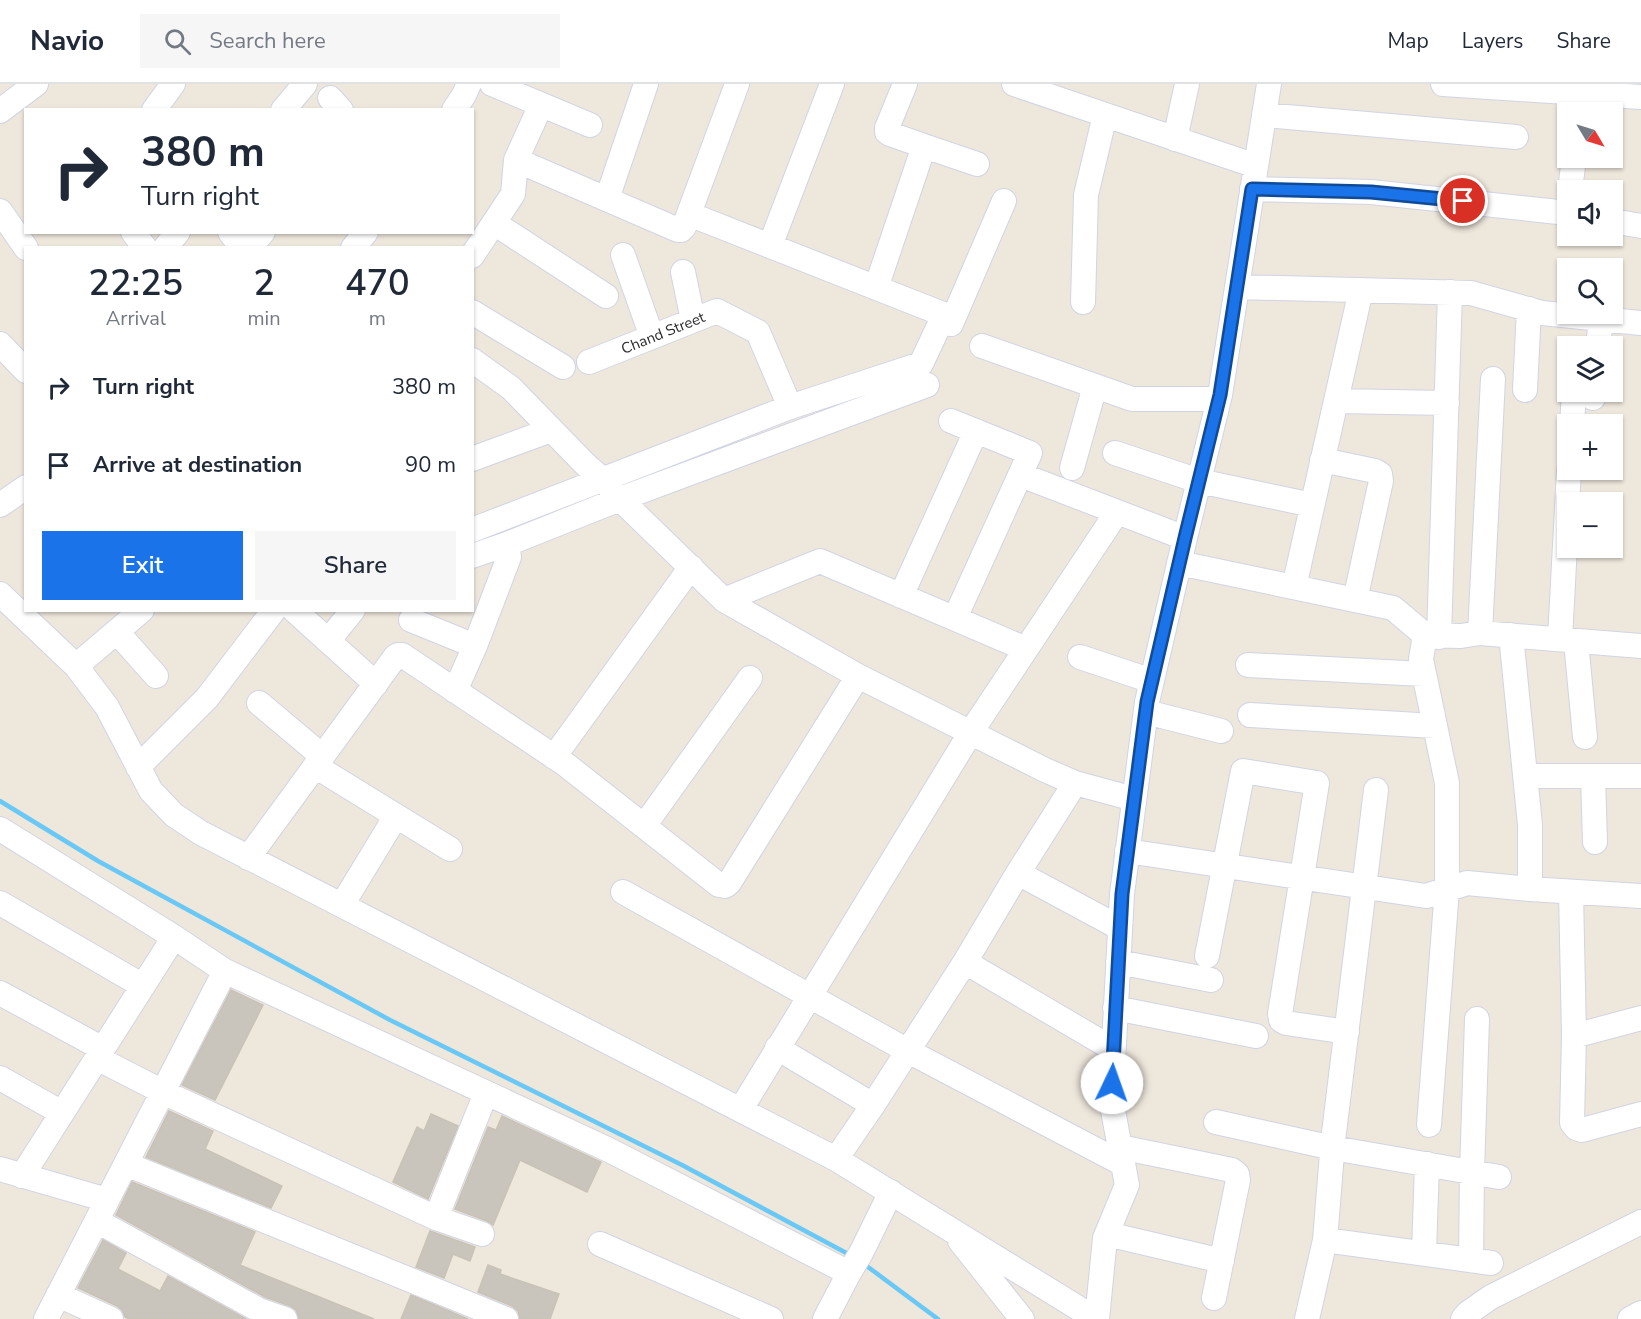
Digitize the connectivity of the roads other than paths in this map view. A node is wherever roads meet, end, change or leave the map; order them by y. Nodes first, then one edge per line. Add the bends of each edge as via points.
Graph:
1 (36, 84) edge
2 (173, 84) edge
3 (305, 84) edge
4 (492, 84) edge
5 (646, 84) edge
6 (737, 84) edge
7 (832, 84) edge
8 (905, 84) edge
9 (1014, 84) edge
10 (1187, 84) edge
11 (1269, 84) edge
12 (1443, 84) edge
13 (464, 86) edge
14 (1641, 97) edge
15 (1573, 102) edge
16 (1590, 102) edge
17 (541, 105) junction
18 (155, 108) edge
19 (285, 108) edge
20 (455, 108) edge
21 (0, 111) edge
22 (1105, 115) junction
23 (1264, 115) junction
24 (590, 125) dead end
25 (1516, 137) dead end
26 (1175, 139) junction
27 (924, 146) junction
28 (516, 160) junction
29 (977, 164) dead end
30 (1254, 178) junction
31 (607, 199) junction
32 (1004, 201) dead end
33 (0, 211) edge
34 (1557, 211) edge
35 (689, 214) junction
36 (494, 223) junction
37 (1623, 223) edge
38 (1641, 226) edge
39 (176, 234) edge
40 (261, 234) edge
41 (364, 234) edge
42 (25, 246) edge
43 (167, 246) edge
44 (251, 246) edge
45 (355, 246) edge
46 (770, 246) junction
47 (474, 253) edge
48 (623, 255) dead end
49 (683, 272) dead end
50 (1237, 287) junction
51 (876, 288) junction
52 (1361, 290) junction
53 (1450, 292) junction
54 (606, 296) dead end
55 (1083, 302) dead end
56 (1529, 309) junction
57 (474, 313) edge
58 (1557, 315) edge
59 (949, 319) junction
60 (693, 320) junction
61 (1623, 321) edge
62 (1641, 323) edge
63 (652, 336) junction
64 (0, 344) edge
65 (982, 346) dead end
66 (474, 361) edge
67 (590, 362) dead end
68 (563, 367) dead end
69 (24, 369) edge
70 (1493, 379) dead end
71 (927, 385) dead end
72 (1095, 386) junction
73 (1525, 390) dead end
74 (1219, 399) junction
75 (1336, 400) junction
76 (1447, 403) junction
77 (790, 407) junction
78 (951, 421) dead end
79 (551, 430) junction
80 (976, 431) junction
81 (1115, 453) dead end
82 (474, 458) edge
83 (1323, 460) junction
84 (1071, 468) dead end
85 (1021, 475) junction
86 (602, 479) junction
87 (1569, 480) edge
88 (1199, 481) junction
89 (24, 489) edge
90 (620, 499) junction
91 (1312, 505) junction
92 (0, 506) edge
93 (1117, 512) junction
94 (474, 530) edge
95 (474, 536) edge
96 (1185, 538) junction
97 (507, 544) junction
98 (477, 555) edge
99 (1179, 563) junction
100 (691, 567) junction
101 (1294, 587) junction
102 (901, 596) junction
103 (724, 600) junction
104 (1355, 600) junction
105 (11, 606) edge
106 (140, 612) edge
107 (272, 612) edge
108 (296, 612) edge
109 (351, 612) edge
110 (955, 618) junction
111 (411, 620) dead end
112 (117, 632) junction
113 (1480, 633) junction
114 (1511, 635) junction
115 (1432, 636) junction
116 (1640, 639) edge
117 (1568, 640) junction
118 (328, 641) junction
119 (475, 646) junction
120 (1026, 649) junction
121 (1080, 657) dead end
122 (1248, 665) dead end
123 (76, 666) junction
124 (1424, 674) junction
125 (156, 676) dead end
126 (858, 676) junction
127 (750, 678) dead end
128 (1152, 681) junction
129 (376, 684) junction
130 (455, 691) junction
131 (259, 703) dead end
132 (1146, 712) junction
133 (1250, 714) dead end
134 (1435, 726) junction
135 (1221, 731) dead end
136 (971, 732) junction
137 (1586, 737) dead end
138 (554, 757) junction
139 (318, 761) junction
140 (138, 767) junction
141 (1593, 776) junction
142 (1641, 776) edge
143 (1525, 777) junction
144 (1075, 783) junction
145 (1376, 790) dead end
146 (1134, 799) junction
147 (396, 816) junction
148 (644, 826) junction
149 (0, 829) edge
150 (1595, 842) dead end
151 (450, 849) dead end
152 (1127, 851) junction
153 (248, 858) junction
154 (1226, 866) junction
155 (1018, 873) junction
156 (1302, 877) junction
157 (1365, 887) junction
158 (1448, 889) junction
159 (1530, 890) junction
160 (623, 892) dead end
161 (1571, 892) junction
162 (1641, 896) edge
163 (0, 903) edge
164 (342, 905) junction
165 (1120, 928) junction
166 (174, 937) junction
167 (1208, 956) dead end
168 (965, 962) junction
169 (1118, 962) junction
170 (225, 971) junction
171 (1211, 980) dead end
172 (143, 986) junction
173 (0, 993) edge
174 (810, 997) junction
175 (1115, 1008) junction
176 (1641, 1018) edge
177 (1477, 1019) dead end
178 (1347, 1032) junction
179 (1256, 1036) dead end
180 (1574, 1036) junction
181 (777, 1048) junction
182 (1113, 1049) junction
183 (908, 1051) junction
184 (100, 1053) junction
185 (0, 1078) edge
186 (163, 1092) junction
187 (486, 1093) junction
188 (873, 1105) junction
189 (741, 1109) junction
190 (62, 1113) junction
191 (1641, 1114) edge
192 (1216, 1122) dead end
193 (1429, 1125) dead end
194 (1333, 1148) junction
195 (1121, 1156) junction
196 (836, 1159) junction
197 (126, 1164) junction
198 (1427, 1164) junction
199 (1472, 1172) junction
200 (11, 1173) edge
201 (1499, 1177) dead end
202 (891, 1192) junction
203 (102, 1210) junction
204 (436, 1218) junction
205 (1641, 1222) edge
206 (952, 1231) junction
207 (482, 1234) dead end
208 (1107, 1234) junction
209 (1325, 1240) junction
210 (600, 1244) dead end
211 (1424, 1253) junction
212 (1222, 1261) junction
213 (854, 1264) junction
214 (58, 1295) junction
215 (1214, 1298) dead end
216 (1641, 1313) edge
217 (256, 1314) edge
218 (46, 1319) edge
219 (111, 1319) edge
220 (285, 1319) edge
221 (506, 1319) edge
222 (771, 1319) edge
223 (825, 1319) edge
224 (1022, 1319) edge
225 (1097, 1319) edge
226 (1307, 1319) edge
227 (1463, 1319) edge
228 (1630, 1319) edge

1 - 21 street
2 - 18 street
3 - 19 street
4 - 17 street
5 - 31 street
6 - 35 street
7 - 46 street
8 - 27 street via 887,132
9 - 22 street
10 - 26 street
11 - 23 street
12 - 15 street
13 - 20 street
14 - 16 street
17 - 24 street
17 - 28 street
22 - 26 street
22 - 55 street via 1086,195
23 - 25 street
23 - 30 street
26 - 30 street
27 - 29 street
27 - 51 street
28 - 31 street
28 - 36 street via 513,194
30 - 34 street
30 - 50 street
31 - 35 street via 678,230 684,227
32 - 59 street
33 - 42 street
35 - 46 street
36 - 47 street
36 - 54 street
37 - 38 street
39 - 43 street
40 - 44 street
41 - 45 street
46 - 51 street
48 - 63 street
49 - 60 street
50 - 52 street
50 - 74 street
51 - 59 street
52 - 53 street
52 - 75 street
53 - 56 street via 1471,293
53 - 76 street
56 - 58 street
56 - 73 street
57 - 68 street
59 - 77 street via 921,364
60 - 63 street, Chand Street
60 - 77 street, Chand Street via 717,311 758,332
61 - 62 street
63 - 67 street, Chand Street
64 - 69 street
65 - 72 street
66 - 79 street via 511,388
70 - 113 street
71 - 90 street
72 - 74 street via 1132,399
72 - 84 street
74 - 88 street
75 - 76 street
75 - 83 street
76 - 115 street
77 - 86 street
78 - 80 street
79 - 82 street
79 - 86 street
80 - 85 street via 1030,453
80 - 102 street
81 - 88 street
83 - 91 street
83 - 104 street via 1380,474
85 - 93 street
85 - 110 street
86 - 90 street
86 - 94 street
87 - 117 street
88 - 91 street
88 - 96 street
89 - 92 street
90 - 97 street
90 - 100 street
91 - 101 street
93 - 96 street
93 - 120 street
95 - 98 street
96 - 99 street
97 - 98 street
97 - 119 street via 509,557
99 - 101 street
99 - 128 street
100 - 103 street
100 - 138 street
101 - 104 street
102 - 103 street via 820,561
102 - 110 street
103 - 126 street
104 - 115 street via 1393,608
105 - 123 street
106 - 112 street
107 - 140 street via 207,698
108 - 118 street
109 - 118 street
110 - 120 street
111 - 119 street
112 - 123 street
112 - 125 street
113 - 114 street
113 - 115 street
114 - 117 street
114 - 143 street
115 - 124 street via 1421,659
116 - 117 street
117 - 137 street
118 - 129 street
119 - 130 street
120 - 136 street
121 - 128 street
122 - 124 street
123 - 140 street via 106,707
124 - 134 street
126 - 136 street
126 - 148 street via 725,886
127 - 148 street
128 - 132 street
129 - 130 street via 395,657 402,655
129 - 139 street
130 - 138 street
131 - 139 street
132 - 135 street
132 - 146 street
133 - 134 street
134 - 158 street via 1447,783
136 - 144 street
136 - 174 street
138 - 148 street
139 - 147 street
139 - 153 street
140 - 153 street via 151,791 174,815
141 - 142 street
141 - 143 street
141 - 150 street
143 - 159 street
144 - 146 street
144 - 155 street
145 - 157 street
146 - 152 street
147 - 151 street
147 - 164 street
149 - 166 street
152 - 154 street
152 - 165 street
153 - 164 street
154 - 156 street
154 - 156 street via 1243,771 1317,783
154 - 167 street
155 - 165 street
155 - 168 street
156 - 157 street
156 - 178 street via 1281,1020
157 - 158 street via 1426,896
157 - 178 street
158 - 159 street via 1467,883
158 - 193 street
159 - 161 street
160 - 174 street
161 - 162 street
161 - 180 street
163 - 172 street
164 - 189 street
165 - 169 street
166 - 170 street
166 - 172 street
168 - 182 street
168 - 183 street
169 - 171 street
169 - 175 street
170 - 186 street
170 - 187 street
172 - 184 street
173 - 184 street
174 - 181 street
174 - 183 street
175 - 179 street
175 - 182 street
176 - 180 street
177 - 199 street
178 - 194 street
180 - 191 street via 1572,1123 1576,1128 1582,1130
181 - 188 street
181 - 189 street
182 - 195 street via 1111,1100
183 - 188 street
183 - 195 street
184 - 186 street
184 - 190 street
185 - 190 street
186 - 197 street
186 - 204 street
187 - 204 street
187 - 213 street
188 - 196 street
189 - 196 street
190 - 200 street
192 - 194 street
194 - 198 street
194 - 209 street
195 - 208 street via 1127,1185
195 - 212 street via 1232,1170 1237,1174
196 - 202 street
197 - 203 street
197 - 221 street
198 - 199 street
198 - 211 street
199 - 201 street
199 - 211 street via 1481,1262
200 - 203 street
202 - 206 street
202 - 213 street
203 - 214 street
203 - 217 street
204 - 207 street
205 - 227 street via 1491,1297
206 - 224 street
206 - 225 street
208 - 212 street
208 - 225 street
209 - 211 street
209 - 226 street
210 - 222 street
212 - 215 street
213 - 223 street
214 - 218 street
214 - 219 street
216 - 228 street
217 - 220 street

